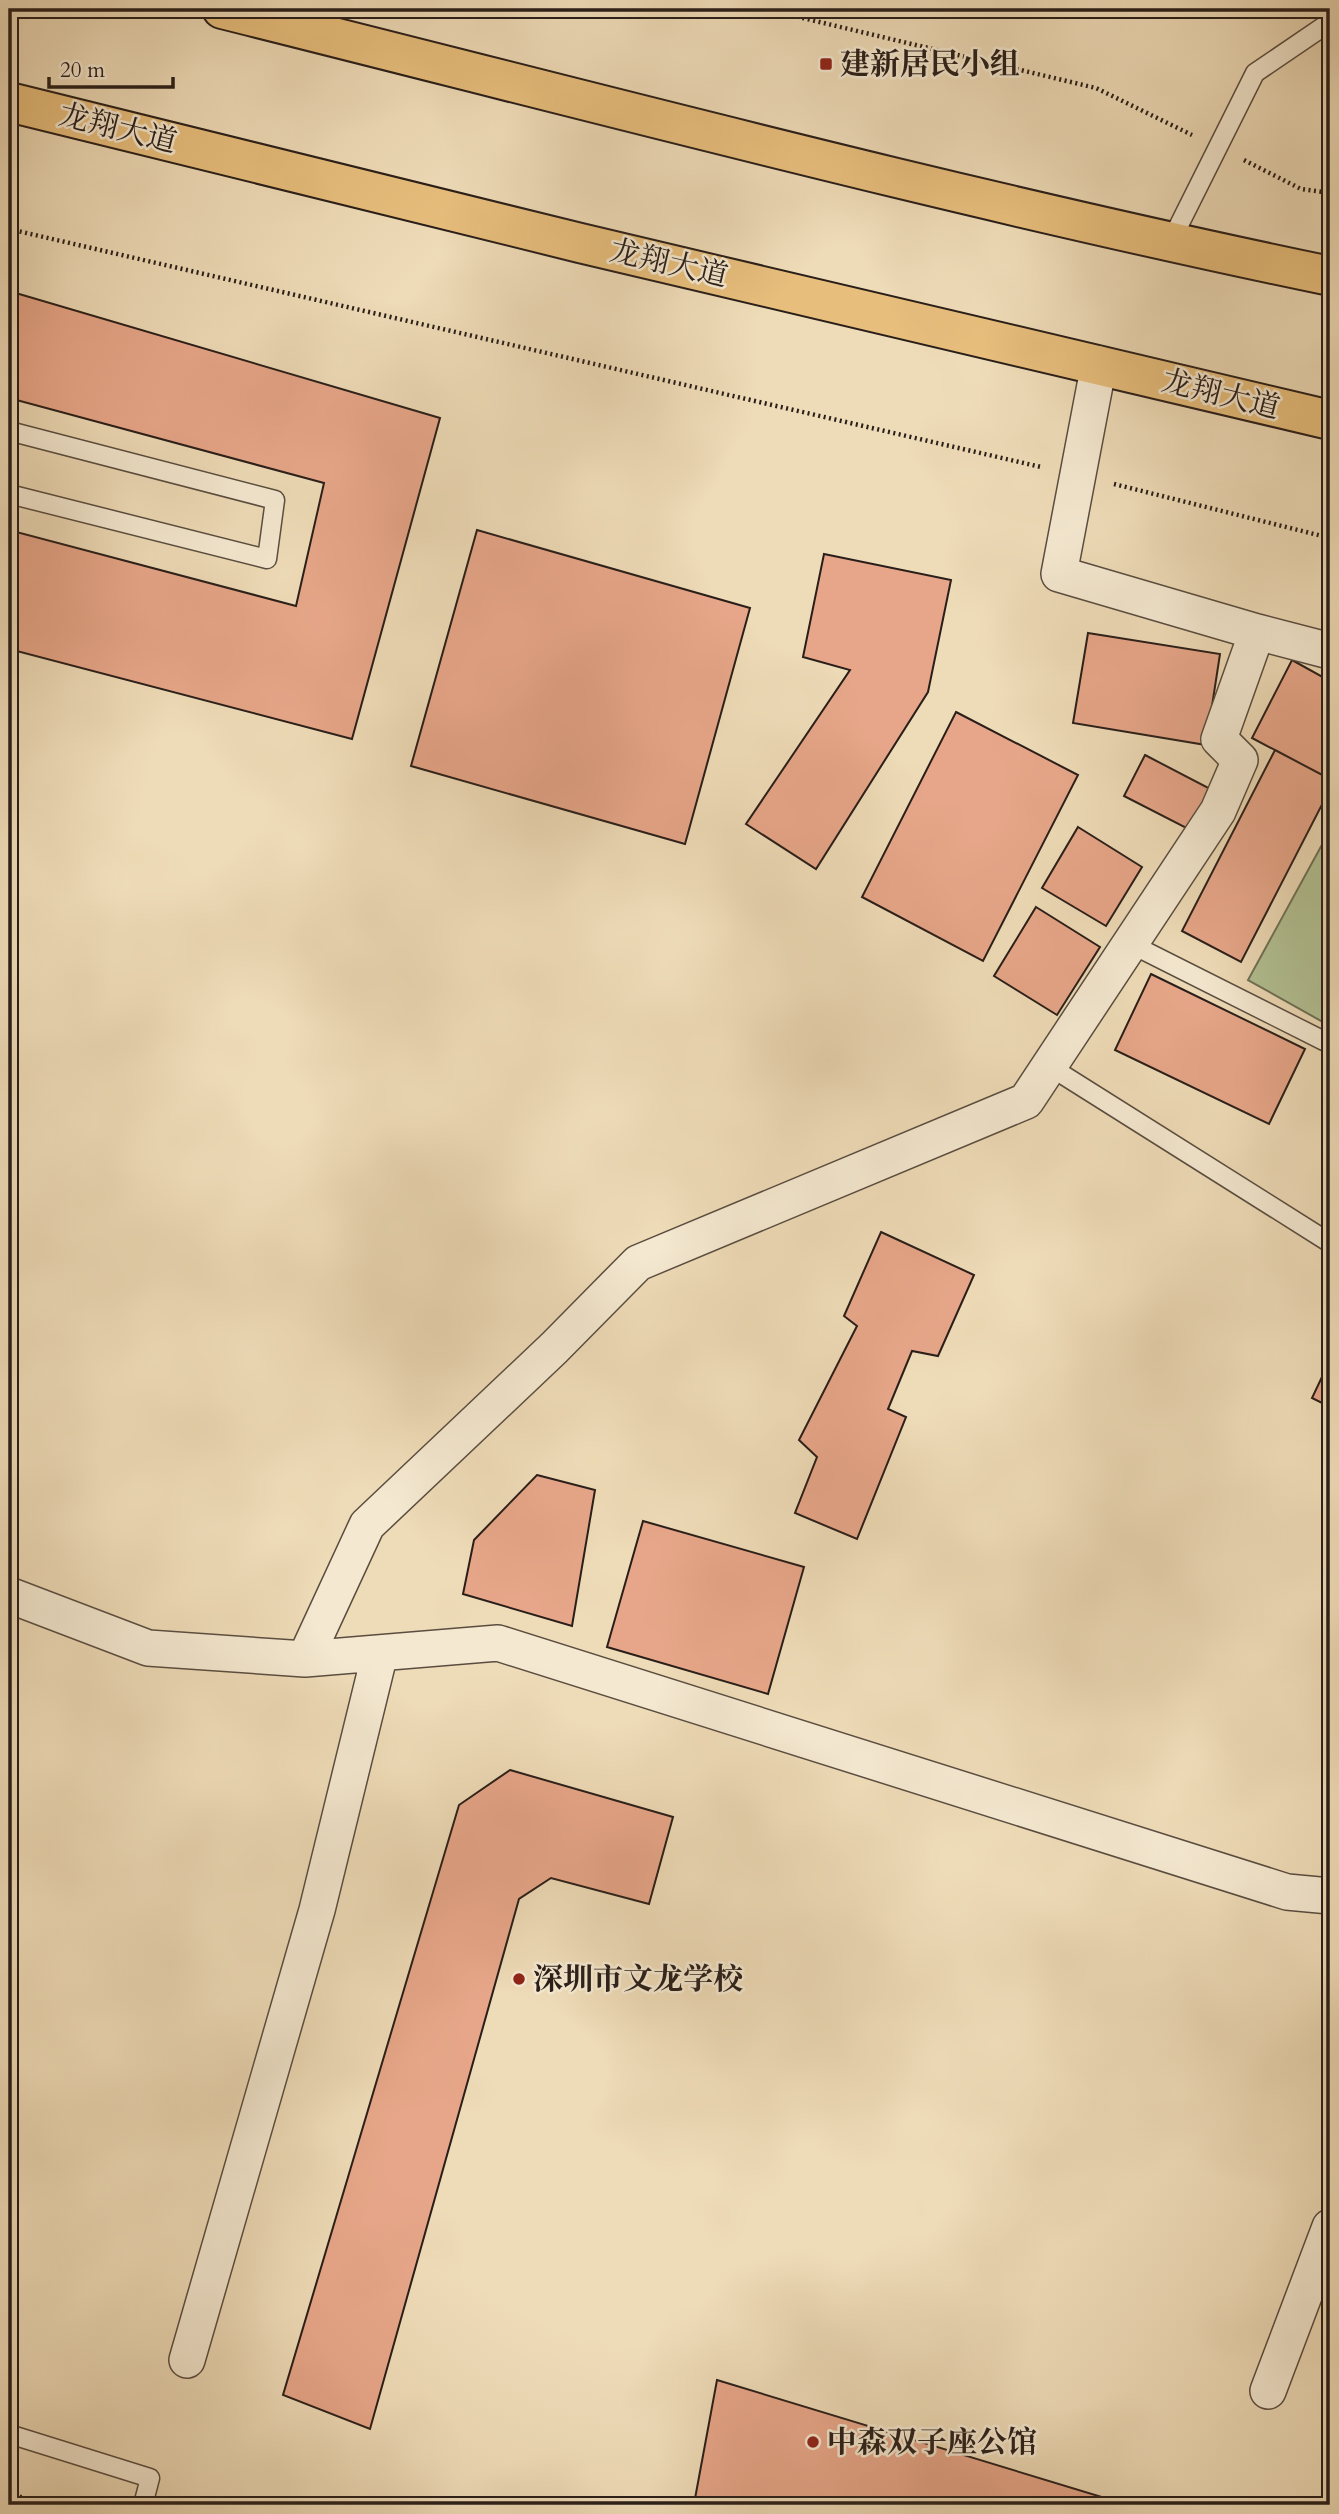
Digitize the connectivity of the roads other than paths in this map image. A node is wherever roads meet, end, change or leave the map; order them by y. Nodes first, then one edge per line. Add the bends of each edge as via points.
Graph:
1 (222, 9) edge
2 (1330, 22) edge
3 (9, 102) edge
4 (1170, 243) junction
5 (1330, 276) edge
6 (1099, 364) junction
7 (1330, 420) edge
8 (9, 431) edge
9 (9, 494) edge
10 (1257, 632) junction
11 (1330, 651) edge
12 (1131, 944) junction
13 (1330, 1044) edge
14 (1049, 1066) junction
15 (1330, 1243) edge
16 (9, 1595) edge
17 (380, 1653) junction
18 (305, 1659) junction
19 (1330, 1896) edge
20 (1330, 2227) edge
21 (187, 2360) dead end
22 (1268, 2391) dead end
23 (9, 2434) edge
24 (142, 2505) edge

1 - 4 main road
2 - 4 lane via 1255,74
3 - 6 main road, 龙翔大道 via 580,243
4 - 5 main road
6 - 7 main road, 龙翔大道
6 - 10 street via 1059,574
8 - 9 lane via 275,500 267,559
10 - 11 street
10 - 12 street via 1219,739 1240,760 1218,811
12 - 13 lane
12 - 14 street
14 - 15 lane
14 - 18 street via 1026,1101 638,1263 366,1525
16 - 18 street via 148,1648
17 - 18 street
17 - 19 street via 498,1643 1287,1892
17 - 21 street via 317,1910
20 - 22 street
23 - 24 lane via 150,2478

